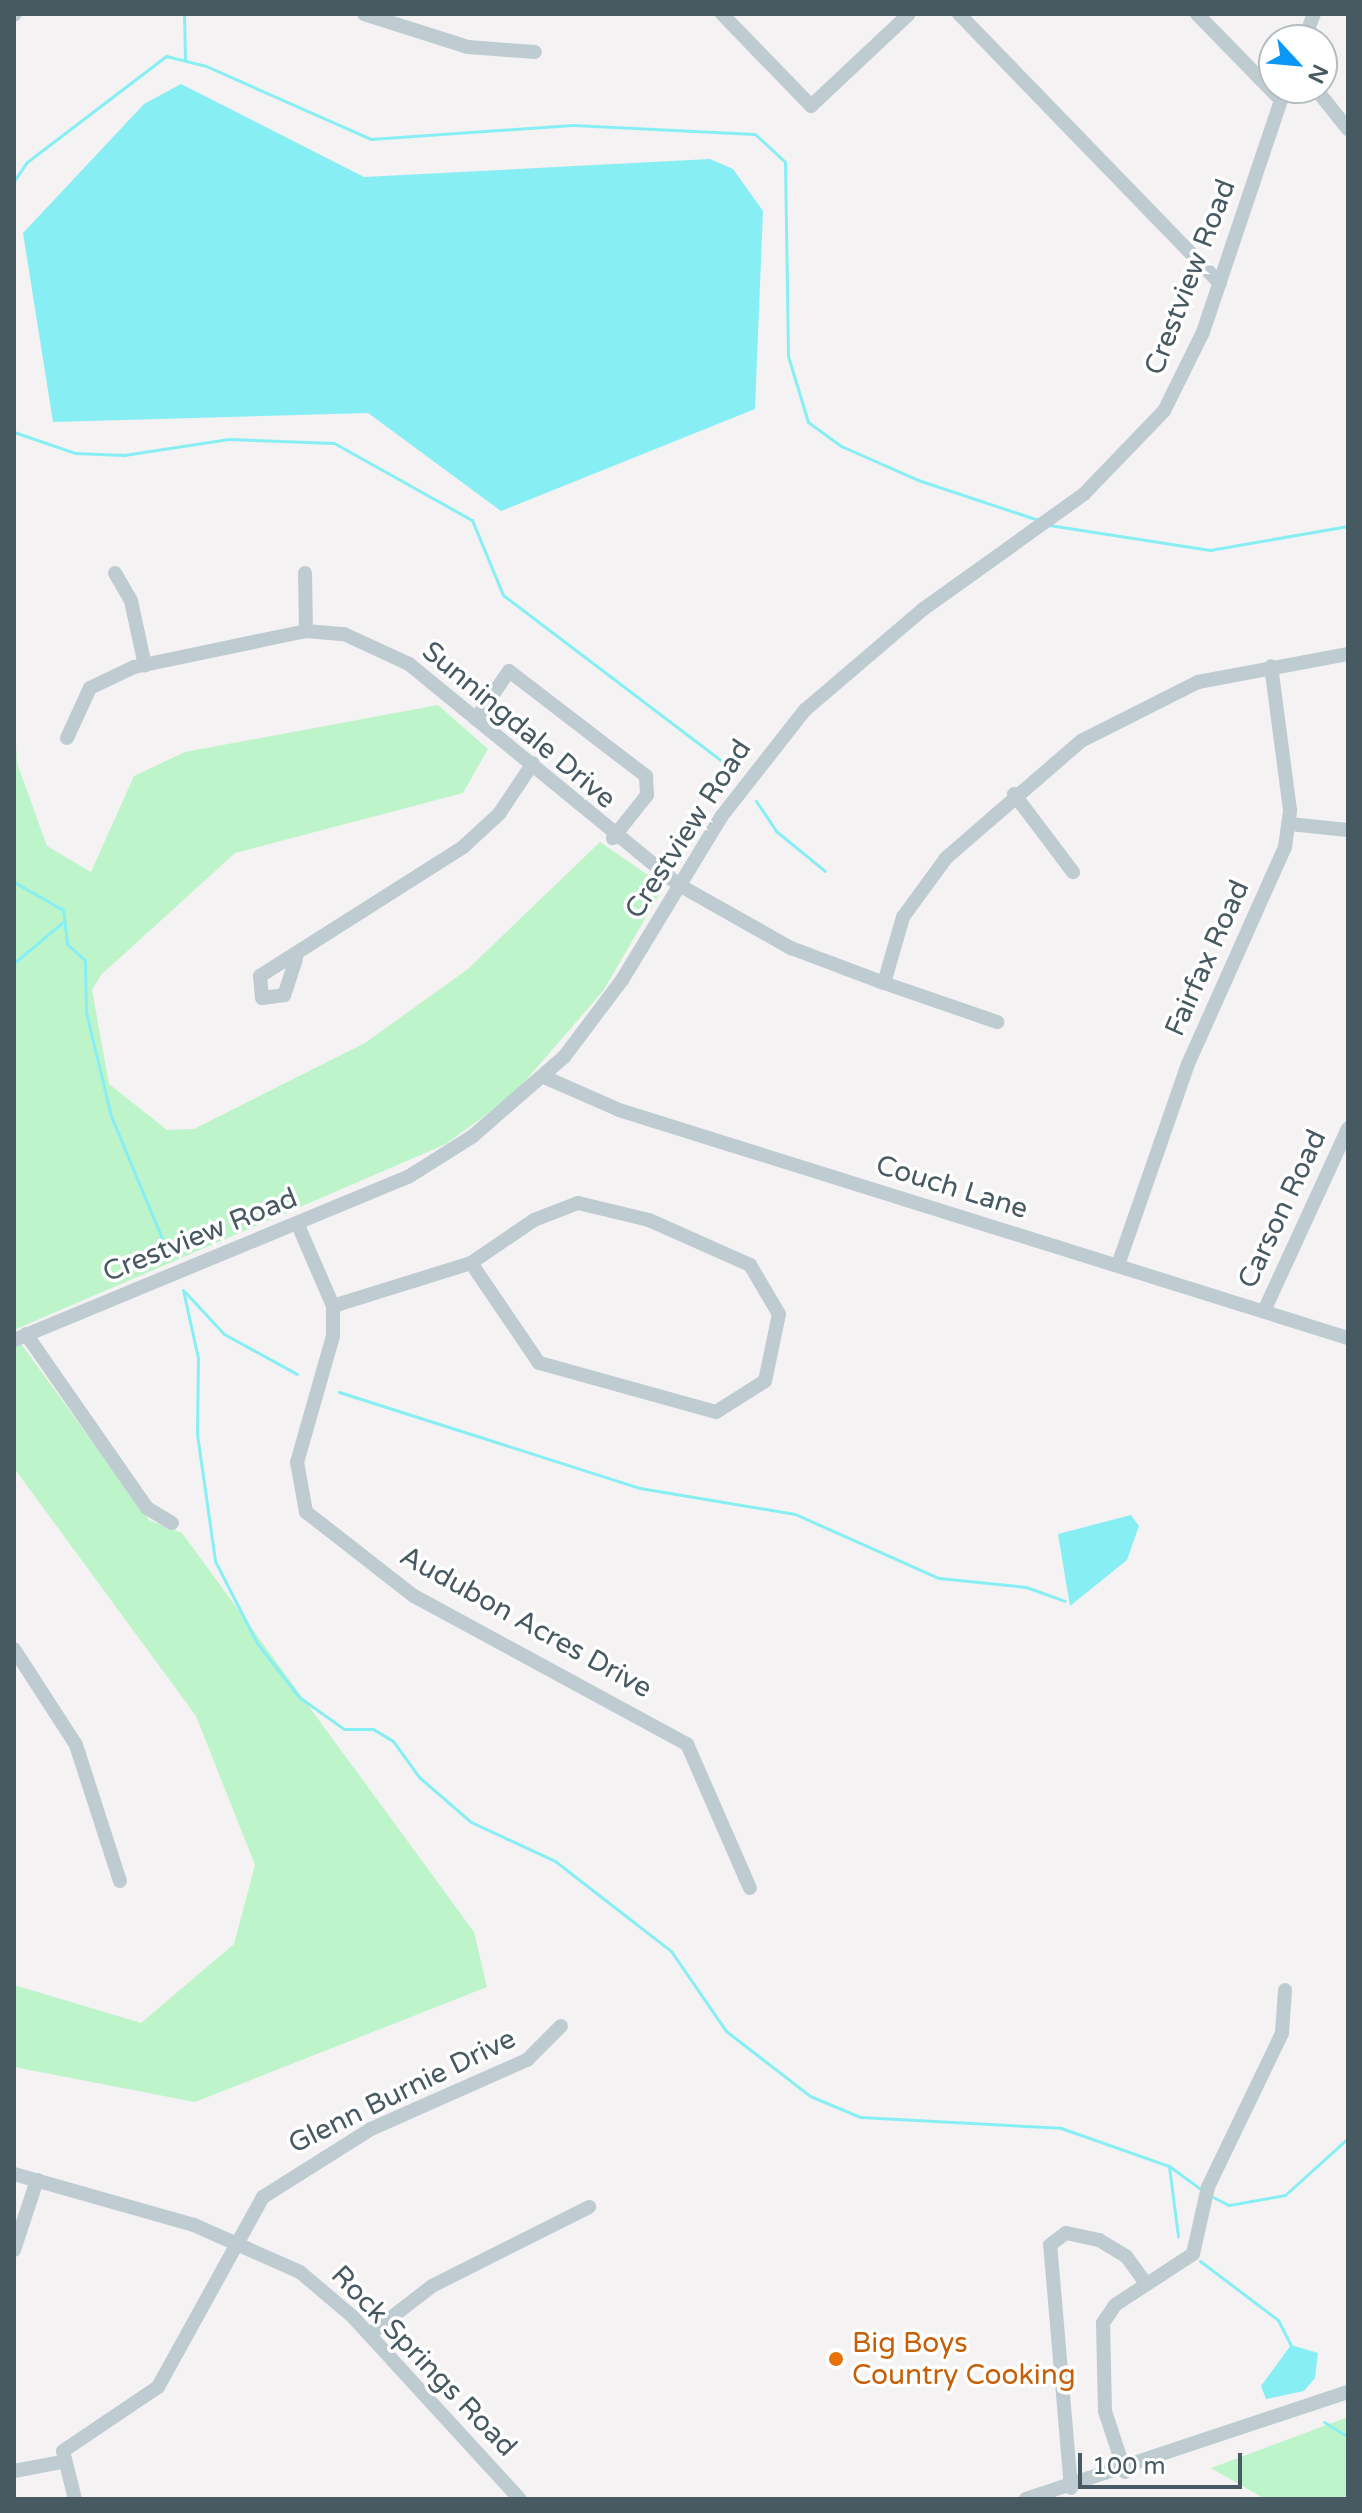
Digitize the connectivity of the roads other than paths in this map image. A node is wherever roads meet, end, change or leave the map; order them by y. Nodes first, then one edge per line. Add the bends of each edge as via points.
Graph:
1 (364, 14) edge
2 (722, 14) edge
3 (909, 14) edge
4 (959, 14) edge
5 (1197, 14) edge
6 (535, 52) dead end
7 (1258, 71) edge
8 (1280, 104) edge
9 (1328, 104) edge
10 (1348, 129) edge
11 (1220, 283) junction
12 (115, 573) dead end
13 (305, 573) dead end
14 (306, 631) junction
15 (1348, 654) edge
16 (145, 665) junction
17 (1271, 666) junction
18 (476, 719) junction
19 (67, 738) dead end
20 (533, 763) junction
21 (1014, 794) junction
22 (1290, 824) junction
23 (1348, 830) edge
24 (613, 838) junction
25 (1073, 872) dead end
26 (679, 885) junction
27 (296, 959) dead end
28 (884, 983) junction
29 (997, 1022) dead end
30 (544, 1077) junction
31 (1348, 1128) edge
32 (1342, 1159) edge
33 (298, 1225) junction
34 (471, 1263) junction
35 (1118, 1265) junction
36 (333, 1306) junction
37 (1264, 1311) junction
38 (20, 1337) edge
39 (1348, 1338) edge
40 (172, 1523) dead end
41 (14, 1649) edge
42 (120, 1881) dead end
43 (750, 1888) dead end
44 (1285, 1990) dead end
45 (561, 2026) dead end
46 (14, 2174) edge
47 (37, 2180) junction
48 (589, 2207) dead end
49 (239, 2241) junction
50 (14, 2250) edge
51 (1146, 2284) junction
52 (370, 2334) junction
53 (1348, 2392) edge
54 (62, 2462) junction
55 (14, 2471) edge
56 (1125, 2472) junction
57 (1071, 2488) junction
58 (75, 2499) edge
59 (520, 2499) edge
60 (1026, 2499) edge

1 - 6 street via 468,47
2 - 3 street via 811,106
4 - 11 street
5 - 7 street
8 - 11 street, Crestview Road
9 - 10 street
11 - 26 street, Crestview Road via 1164,411 1107,475 880,642 805,710 756,766
12 - 16 street via 131,601
13 - 14 street
14 - 16 street, Sunningdale Drive
14 - 18 street, Sunningdale Drive via 377,647
15 - 17 street
16 - 19 street, Sunningdale Drive via 90,688
17 - 21 street via 1198,682 1132,710
17 - 22 street, Fairfax Road
18 - 20 street, Sunningdale Drive
18 - 24 street via 509,671 646,776 647,795
20 - 24 street, Sunningdale Drive
20 - 27 street via 499,814 463,847
21 - 25 street
21 - 28 street via 915,897
22 - 23 street
22 - 35 street, Fairfax Road via 1169,1111
24 - 26 street, Sunningdale Drive
26 - 28 street, Sunningdale Drive via 791,948
26 - 30 street, Crestview Road via 605,1004
28 - 29 street, Sunningdale Drive
30 - 33 street, Crestview Road via 473,1136 408,1177
30 - 35 street, Couch Lane via 619,1110
31 - 32 street, Carson Road
32 - 37 street, Carson Road
33 - 36 street, Audubon Acres Drive
33 - 38 street, Crestview Road
34 - 34 street via 534,1220 578,1203 728,1250 750,1265 779,1314 765,1381 716,1412 539,1363
34 - 36 street
35 - 37 street, Couch Lane
36 - 43 street, Audubon Acres Drive via 333,1336 296,1476 313,1522 414,1596 687,1744
37 - 39 street, Couch Lane
38 - 40 street via 147,1508
41 - 42 street via 76,1745
44 - 51 street via 1282,2033 1208,2187 1199,2241 1186,2260
45 - 49 street, Glenn Burnie Drive via 527,2060 299,2169 263,2197
46 - 47 street, Rock Springs Road
47 - 49 street, Rock Springs Road
47 - 50 street
48 - 52 street via 432,2286
49 - 52 street, Rock Springs Road via 300,2272
49 - 54 street, Glenn Burnie Drive via 158,2387 72,2442
51 - 56 street via 1103,2323 1105,2411
51 - 57 street via 1126,2256 1099,2240 1066,2233 1050,2245
52 - 59 street, Rock Springs Road
53 - 56 street
54 - 55 street
54 - 58 street
56 - 57 street
57 - 60 street

